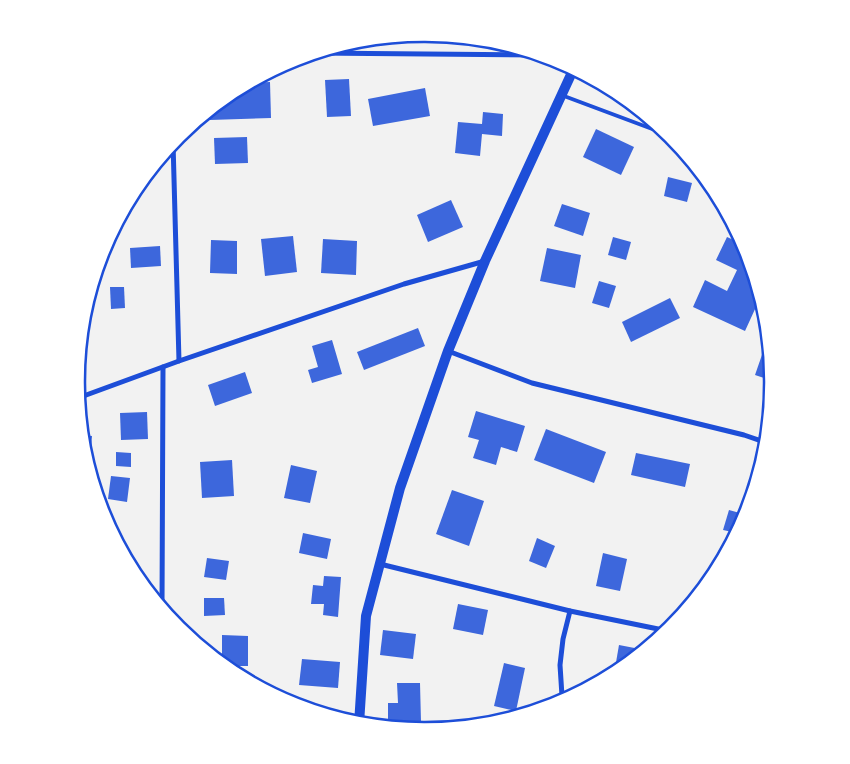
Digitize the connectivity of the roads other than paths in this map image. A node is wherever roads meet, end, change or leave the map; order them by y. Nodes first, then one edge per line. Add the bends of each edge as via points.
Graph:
1 (340, 53) edge
2 (515, 55) edge
3 (571, 76) edge
4 (562, 95) junction
5 (650, 128) edge
6 (173, 154) edge
7 (485, 261) junction
8 (448, 351) junction
9 (179, 361) junction
10 (162, 367) junction
11 (86, 395) edge
12 (759, 440) edge
13 (379, 564) junction
14 (162, 596) edge
15 (570, 611) junction
16 (658, 629) edge
17 (563, 692) edge
18 (360, 715) edge

1 - 2 street
3 - 4 main road
4 - 5 lane
4 - 7 main road
6 - 9 street
7 - 8 main road
7 - 9 street via 404,284
8 - 12 street via 532,383
8 - 13 main road via 400,488
9 - 10 street
10 - 11 street
10 - 14 street
13 - 15 street
13 - 18 main road via 366,616
15 - 16 street
15 - 17 street via 560,665

